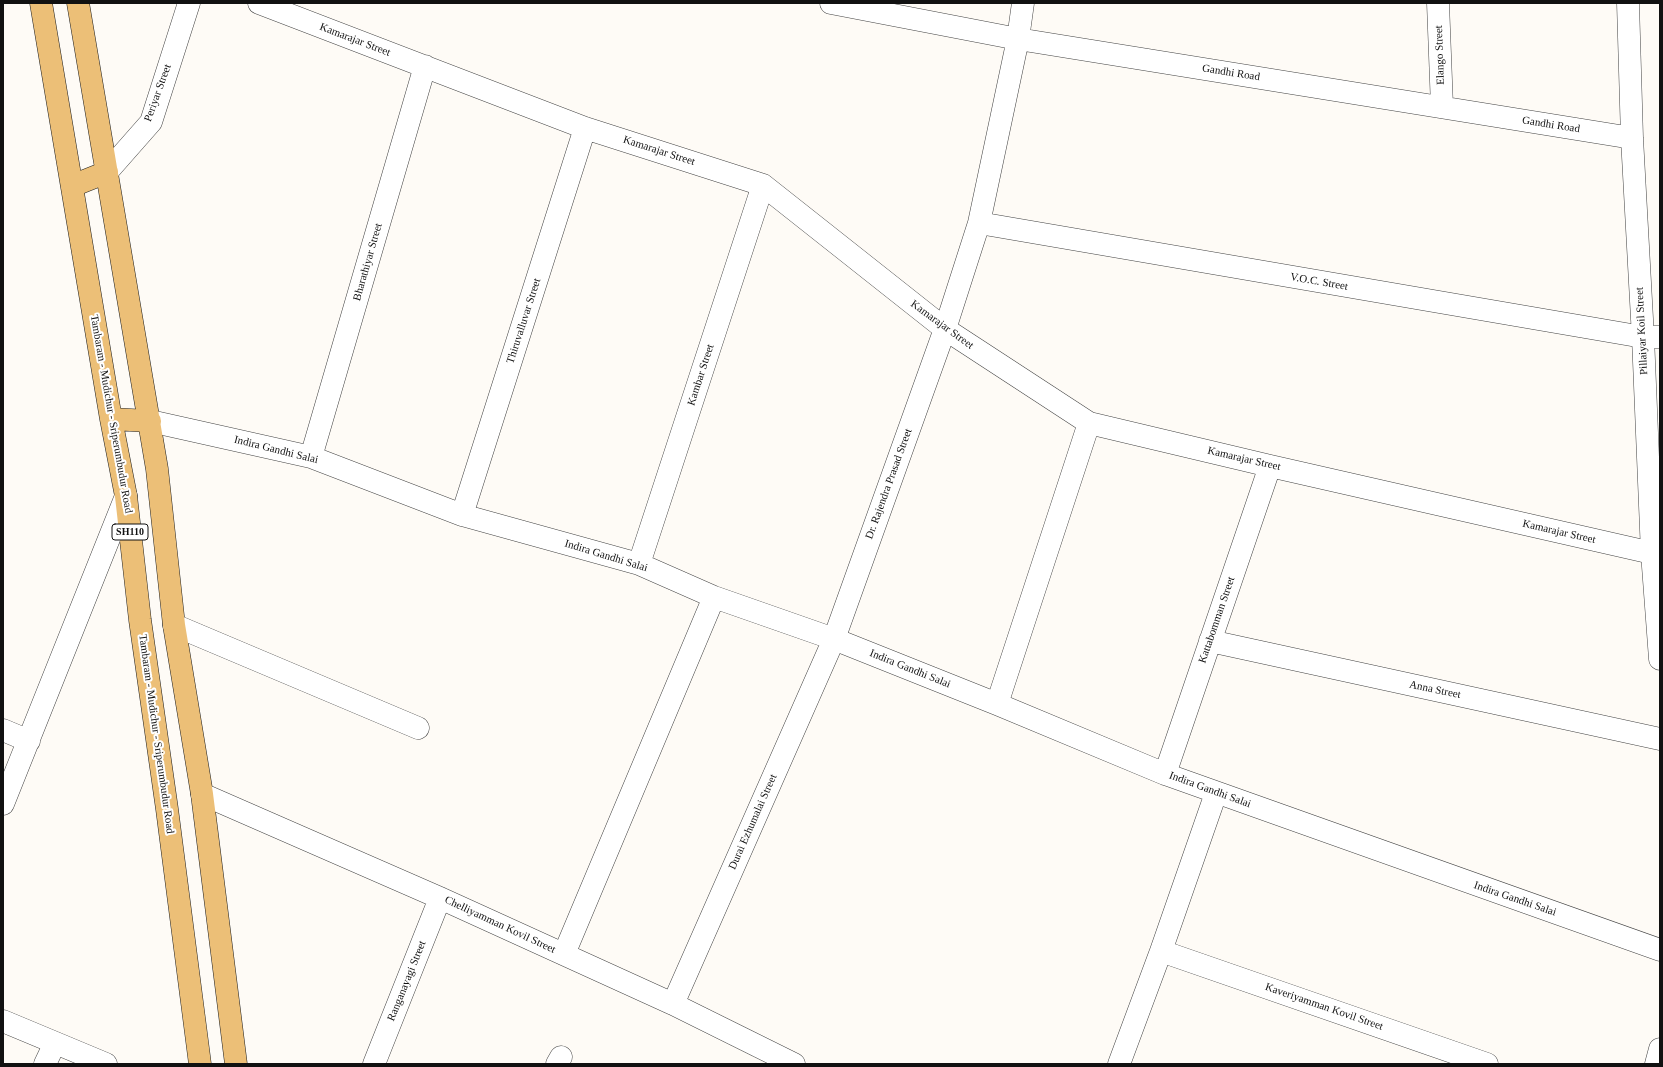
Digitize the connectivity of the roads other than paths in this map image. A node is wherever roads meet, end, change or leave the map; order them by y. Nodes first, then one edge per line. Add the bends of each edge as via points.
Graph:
1 (41, 3) edge
2 (78, 3) edge
3 (189, 3) edge
4 (259, 3) edge
5 (831, 3) edge
6 (1023, 3) edge
7 (1438, 3) edge
8 (1628, 3) edge
9 (1018, 39) junction
10 (425, 66) junction
11 (1442, 107) junction
12 (585, 128) junction
13 (1632, 138) junction
14 (107, 172) junction
15 (763, 185) junction
16 (72, 186) junction
17 (979, 223) junction
18 (944, 329) junction
19 (1651, 337) edge
20 (111, 419) junction
21 (150, 421) junction
22 (1089, 423) junction
23 (311, 457) junction
24 (1270, 466) junction
25 (126, 496) junction
26 (462, 515) junction
27 (1656, 553) edge
28 (639, 564) junction
29 (714, 597) junction
30 (174, 625) junction
31 (834, 639) junction
32 (1210, 641) junction
33 (1660, 659) edge
34 (997, 704) junction
35 (418, 728) dead end
36 (3, 730) edge
37 (1660, 739) edge
38 (29, 741) junction
39 (1165, 774) junction
40 (1216, 793) junction
41 (202, 794) junction
42 (3, 804) edge
43 (440, 898) junction
44 (1660, 950) edge
45 (1161, 951) junction
46 (564, 954) junction
47 (673, 1004) junction
48 (3, 1021) edge
49 (55, 1043) junction
50 (1660, 1049) edge
51 (45, 1064) edge
52 (106, 1064) edge
53 (200, 1064) edge
54 (236, 1064) edge
55 (374, 1064) edge
56 (794, 1064) edge
57 (1119, 1064) edge
58 (1487, 1064) edge
59 (1656, 1064) edge

1 - 16 main road, Tambaram - Mudichur - Sriperumbudur Road / SH110
2 - 14 main road, SH110
3 - 14 street, Periyar Street via 151,122
4 - 10 street, Kamarajar Street
5 - 9 street, Gandhi Road
6 - 9 street, Dr. Rajendra Prasad Street
7 - 11 street, Elango Street
8 - 13 street, Pillaiyar Koil Street
9 - 11 street, Gandhi Road
9 - 17 street, Dr. Rajendra Prasad Street
10 - 12 street, Kamarajar Street
10 - 23 street, Bharathiyar Street
11 - 13 street, Gandhi Road
12 - 15 street, Kamarajar Street
12 - 26 street, Thiruvalluvar Street
13 - 19 street, Pillaiyar Koil Street
14 - 16 main road
14 - 21 main road, SH110
15 - 18 street, Kamarajar Street
15 - 28 street, Kambar Street
16 - 20 main road, Tambaram - Mudichur - Sriperumbudur Road / SH110
17 - 18 street, Dr. Rajendra Prasad Street
17 - 19 street, V.O.C. Street
18 - 22 street, Kamarajar Street
18 - 31 street, Dr. Rajendra Prasad Street
19 - 27 street, Pillaiyar Koil Street
20 - 21 main road
20 - 25 main road, Tambaram - Mudichur - Sriperumbudur Road / SH110
21 - 23 street, Indira Gandhi Salai
21 - 30 main road, SH110 via 158,469
22 - 24 street, Kamarajar Street
22 - 34 street
23 - 26 street, Indira Gandhi Salai
24 - 27 street, Kamarajar Street
24 - 32 street, Kattabomman Street
25 - 38 street
25 - 53 main road, Tambaram - Mudichur - Sriperumbudur Road / SH110 via 140,620 168,809
26 - 28 street, Indira Gandhi Salai
27 - 33 street, Pillaiyar Koil Street
28 - 29 street, Indira Gandhi Salai
29 - 31 street, Indira Gandhi Salai
29 - 46 street
30 - 35 street
30 - 41 main road, SH110
31 - 34 street, Indira Gandhi Salai
31 - 47 street, Durai Ezhumalai Street
32 - 37 street, Anna Street
32 - 39 street, Kattabomman Street
34 - 39 street, Indira Gandhi Salai
36 - 38 street
38 - 42 street
39 - 40 street, Indira Gandhi Salai
40 - 44 street, Indira Gandhi Salai
40 - 45 street
41 - 43 street, Chelliyamman Kovil Street
41 - 54 main road, SH110
43 - 46 street, Chelliyamman Kovil Street
43 - 55 street, Ranganayagi Street
45 - 57 street
45 - 58 street, Kaveriyamman Kovil Street
46 - 47 street, Chelliyamman Kovil Street
47 - 56 street, Chelliyamman Kovil Street
48 - 49 street
49 - 51 street
49 - 52 street
50 - 59 street

